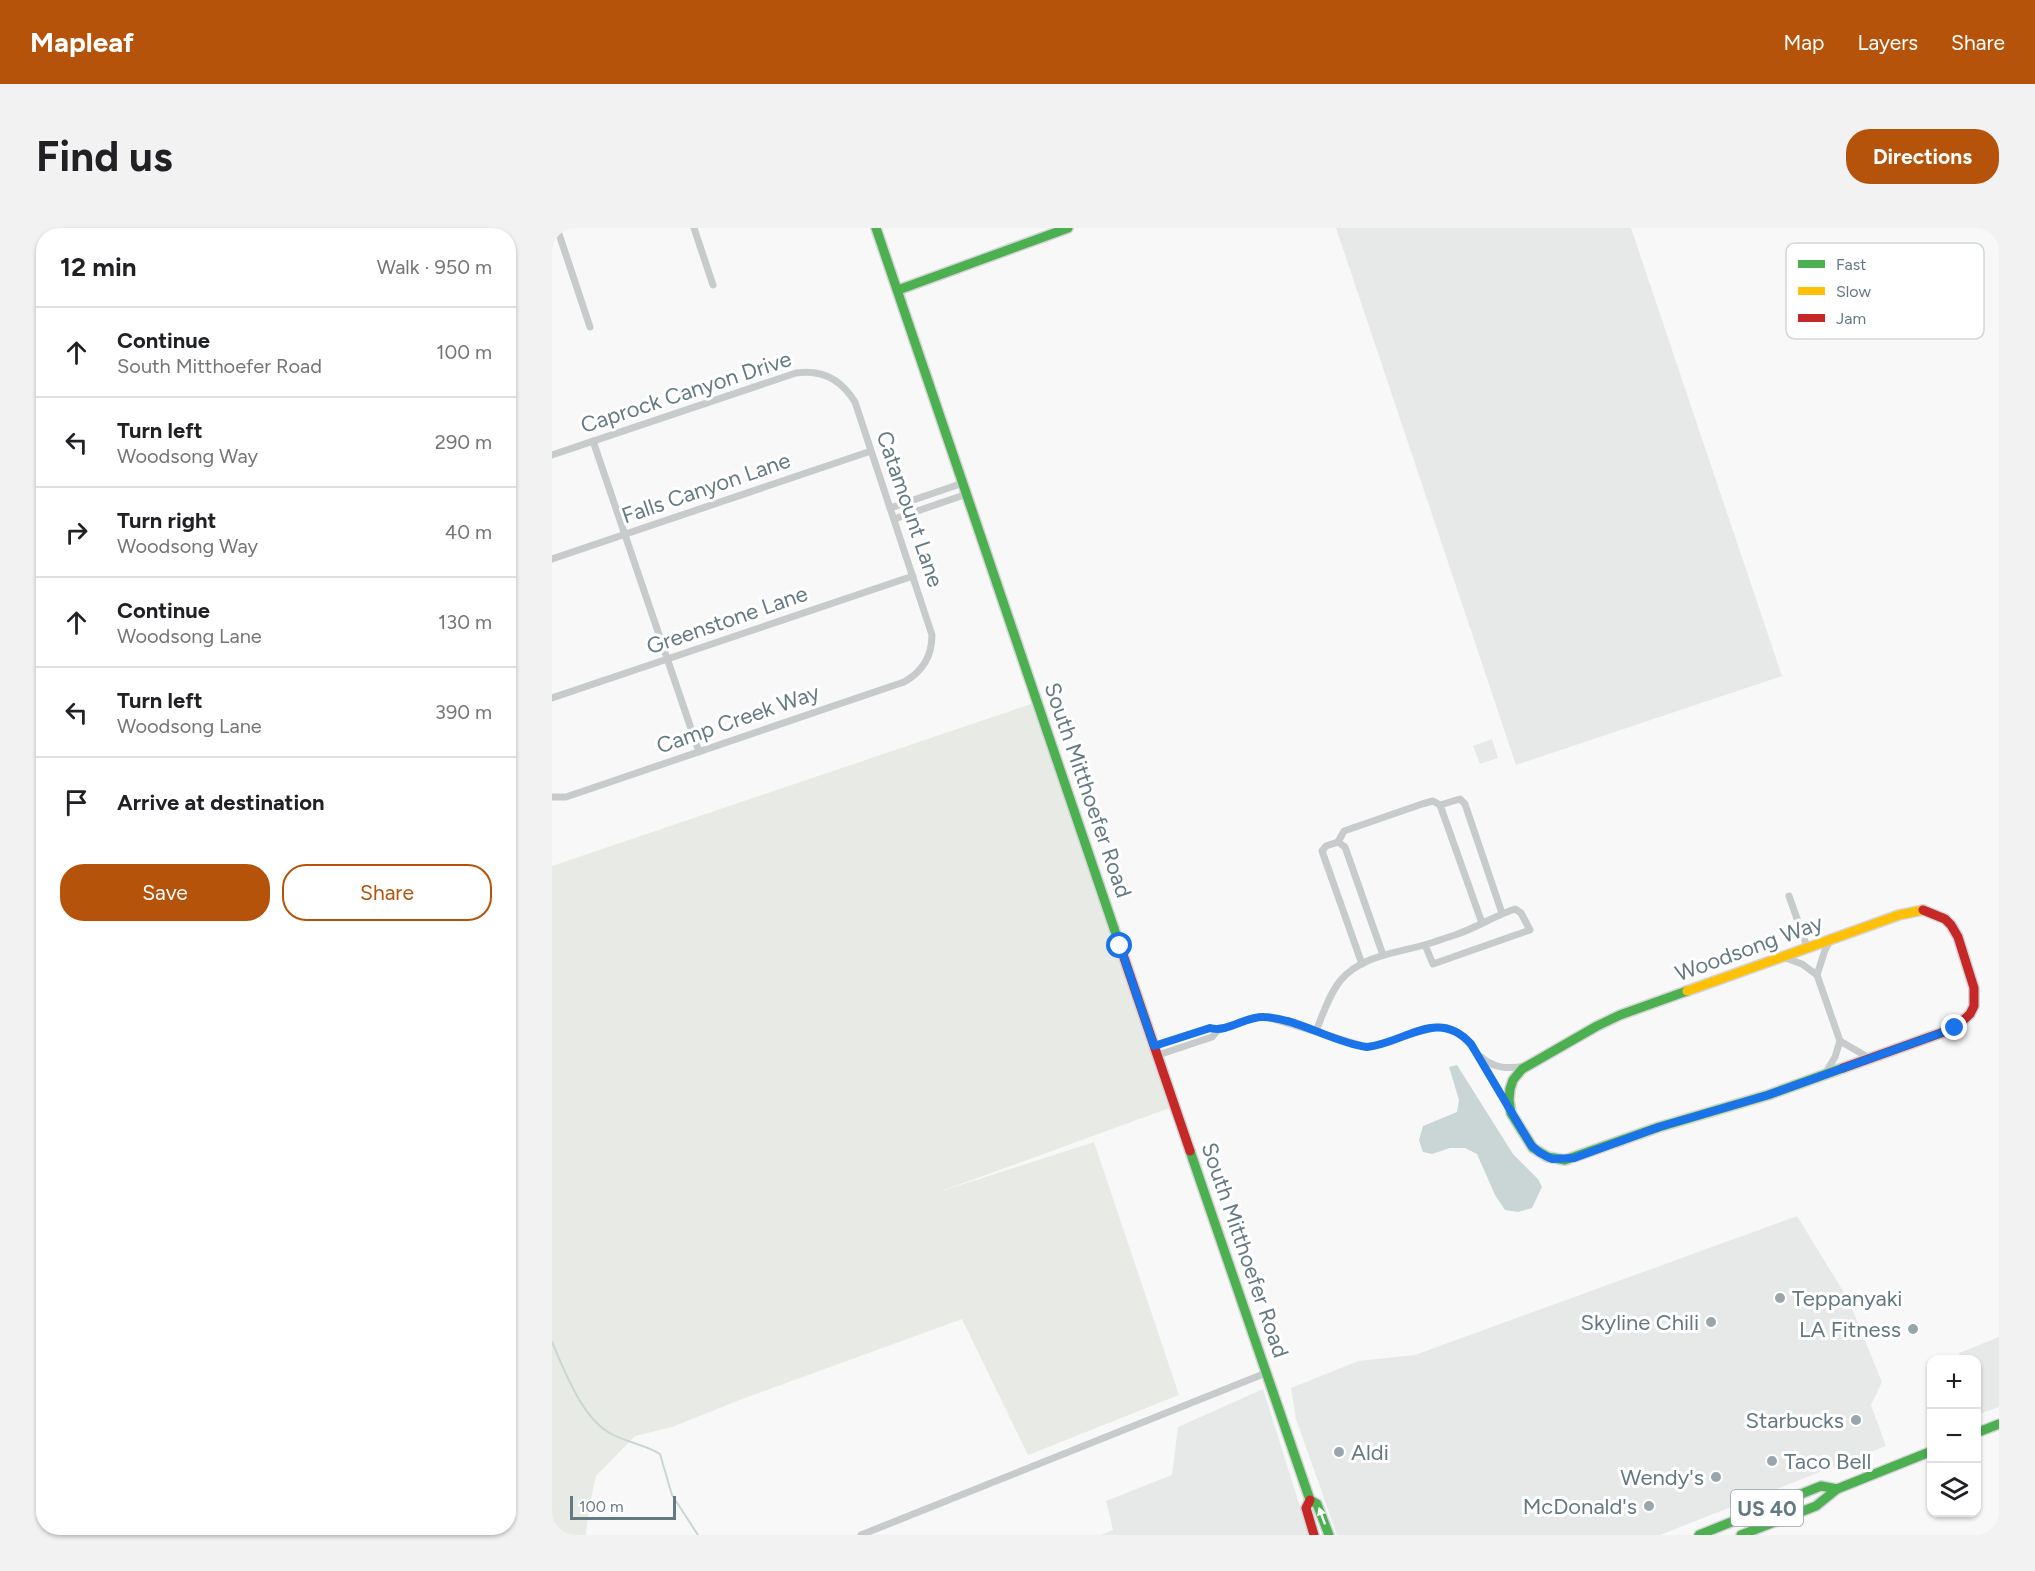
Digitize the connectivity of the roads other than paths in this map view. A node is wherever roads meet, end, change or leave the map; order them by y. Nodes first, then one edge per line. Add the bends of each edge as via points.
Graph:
1 (557, 228) edge
2 (694, 228) edge
3 (876, 228) edge
4 (1068, 228) edge
5 (713, 285) dead end
6 (898, 290) junction
7 (590, 327) dead end
8 (832, 378) joint
9 (593, 441) junction
10 (871, 451) junction
11 (552, 455) edge
12 (963, 483) junction
13 (966, 494) junction
14 (890, 508) junction
15 (894, 519) junction
16 (625, 534) junction
17 (552, 559) edge
18 (913, 576) junction
19 (668, 659) junction
20 (927, 661) joint
21 (552, 698) edge
22 (699, 752) junction
23 (552, 797) edge
24 (1440, 805) junction
25 (1338, 842) junction
26 (1789, 896) dead end
27 (1502, 913) junction
28 (1482, 923) junction
29 (1831, 939) junction
30 (1425, 945) junction
31 (1807, 947) junction
32 (1383, 955) junction
33 (1783, 957) junction
34 (1362, 964) junction
35 (1817, 975) junction
36 (1316, 1031) junction
37 (1840, 1041) junction
38 (1156, 1051) junction
39 (1476, 1053) junction
40 (1871, 1059) junction
41 (1527, 1065) junction
42 (1825, 1075) junction
43 (1511, 1113) junction
44 (1266, 1373) junction
45 (1999, 1424) edge
46 (1981, 1431) edge
47 (1927, 1453) edge
48 (1837, 1489) junction
49 (1310, 1500) junction
50 (861, 1535) edge
51 (1314, 1535) edge
52 (1329, 1535) edge
53 (1699, 1535) edge
54 (1742, 1535) edge

1 - 7 street
2 - 5 street
3 - 6 main road, South Mitthoefer Road
4 - 6 main road
6 - 12 main road, South Mitthoefer Road
8 - 9 street, Caprock Canyon Drive via 809,371 796,373
8 - 10 street, Catamount Lane via 855,402
9 - 11 street, Caprock Canyon Drive
9 - 16 street
10 - 14 street, Catamount Lane
10 - 16 street, Falls Canyon Lane
12 - 13 main road, South Mitthoefer Road
12 - 14 street
13 - 15 street
13 - 38 main road, South Mitthoefer Road
14 - 15 street, Catamount Lane
15 - 18 street, Catamount Lane
16 - 17 street, Falls Canyon Lane
16 - 19 street
18 - 19 street, Greenstone Lane
18 - 20 street, Catamount Lane via 931,628
19 - 21 street, Greenstone Lane
19 - 22 street
20 - 22 street, Camp Creek Way via 904,682
22 - 23 street, Camp Creek Way via 566,796
24 - 25 street via 1432,801 1344,831
24 - 27 street via 1460,799 1465,804
24 - 28 street
25 - 32 street via 1345,847
25 - 34 street via 1322,851
26 - 31 street
27 - 28 street
27 - 30 street via 1515,909 1530,930 1433,964
28 - 30 street
29 - 31 main road, Woodsong Way
29 - 35 street
29 - 40 main road, Woodsong Way via 1909,911 1923,910 1949,921 1966,958 1976,992 1964,1021 1949,1031
30 - 32 street
31 - 33 main road, Woodsong Way
32 - 34 street
33 - 35 street
33 - 41 main road, Woodsong Way via 1610,1019
34 - 36 street via 1336,986
35 - 37 street
36 - 38 street, Woodsong Way via 1266,1017 1253,1018 1218,1030 1212,1037
36 - 39 street, Woodsong Way via 1369,1047 1427,1028 1444,1027 1462,1035
37 - 40 street
37 - 42 street
38 - 44 main road, South Mitthoefer Road
39 - 41 street, Woodsong Way via 1502,1068
39 - 43 street
40 - 42 main road
41 - 43 main road via 1510,1087
42 - 43 main road via 1566,1160 1552,1159 1536,1150
44 - 49 main road, South Mitthoefer Road
44 - 50 street
45 - 46 main road
47 - 48 main road, US 40
48 - 53 main road, US 40 via 1821,1486
48 - 54 main road, US 40 via 1820,1504
49 - 51 main road, South Mitthoefer Road via 1306,1508
52 -> 49 main road, South Mitthoefer Road via 1317,1504

